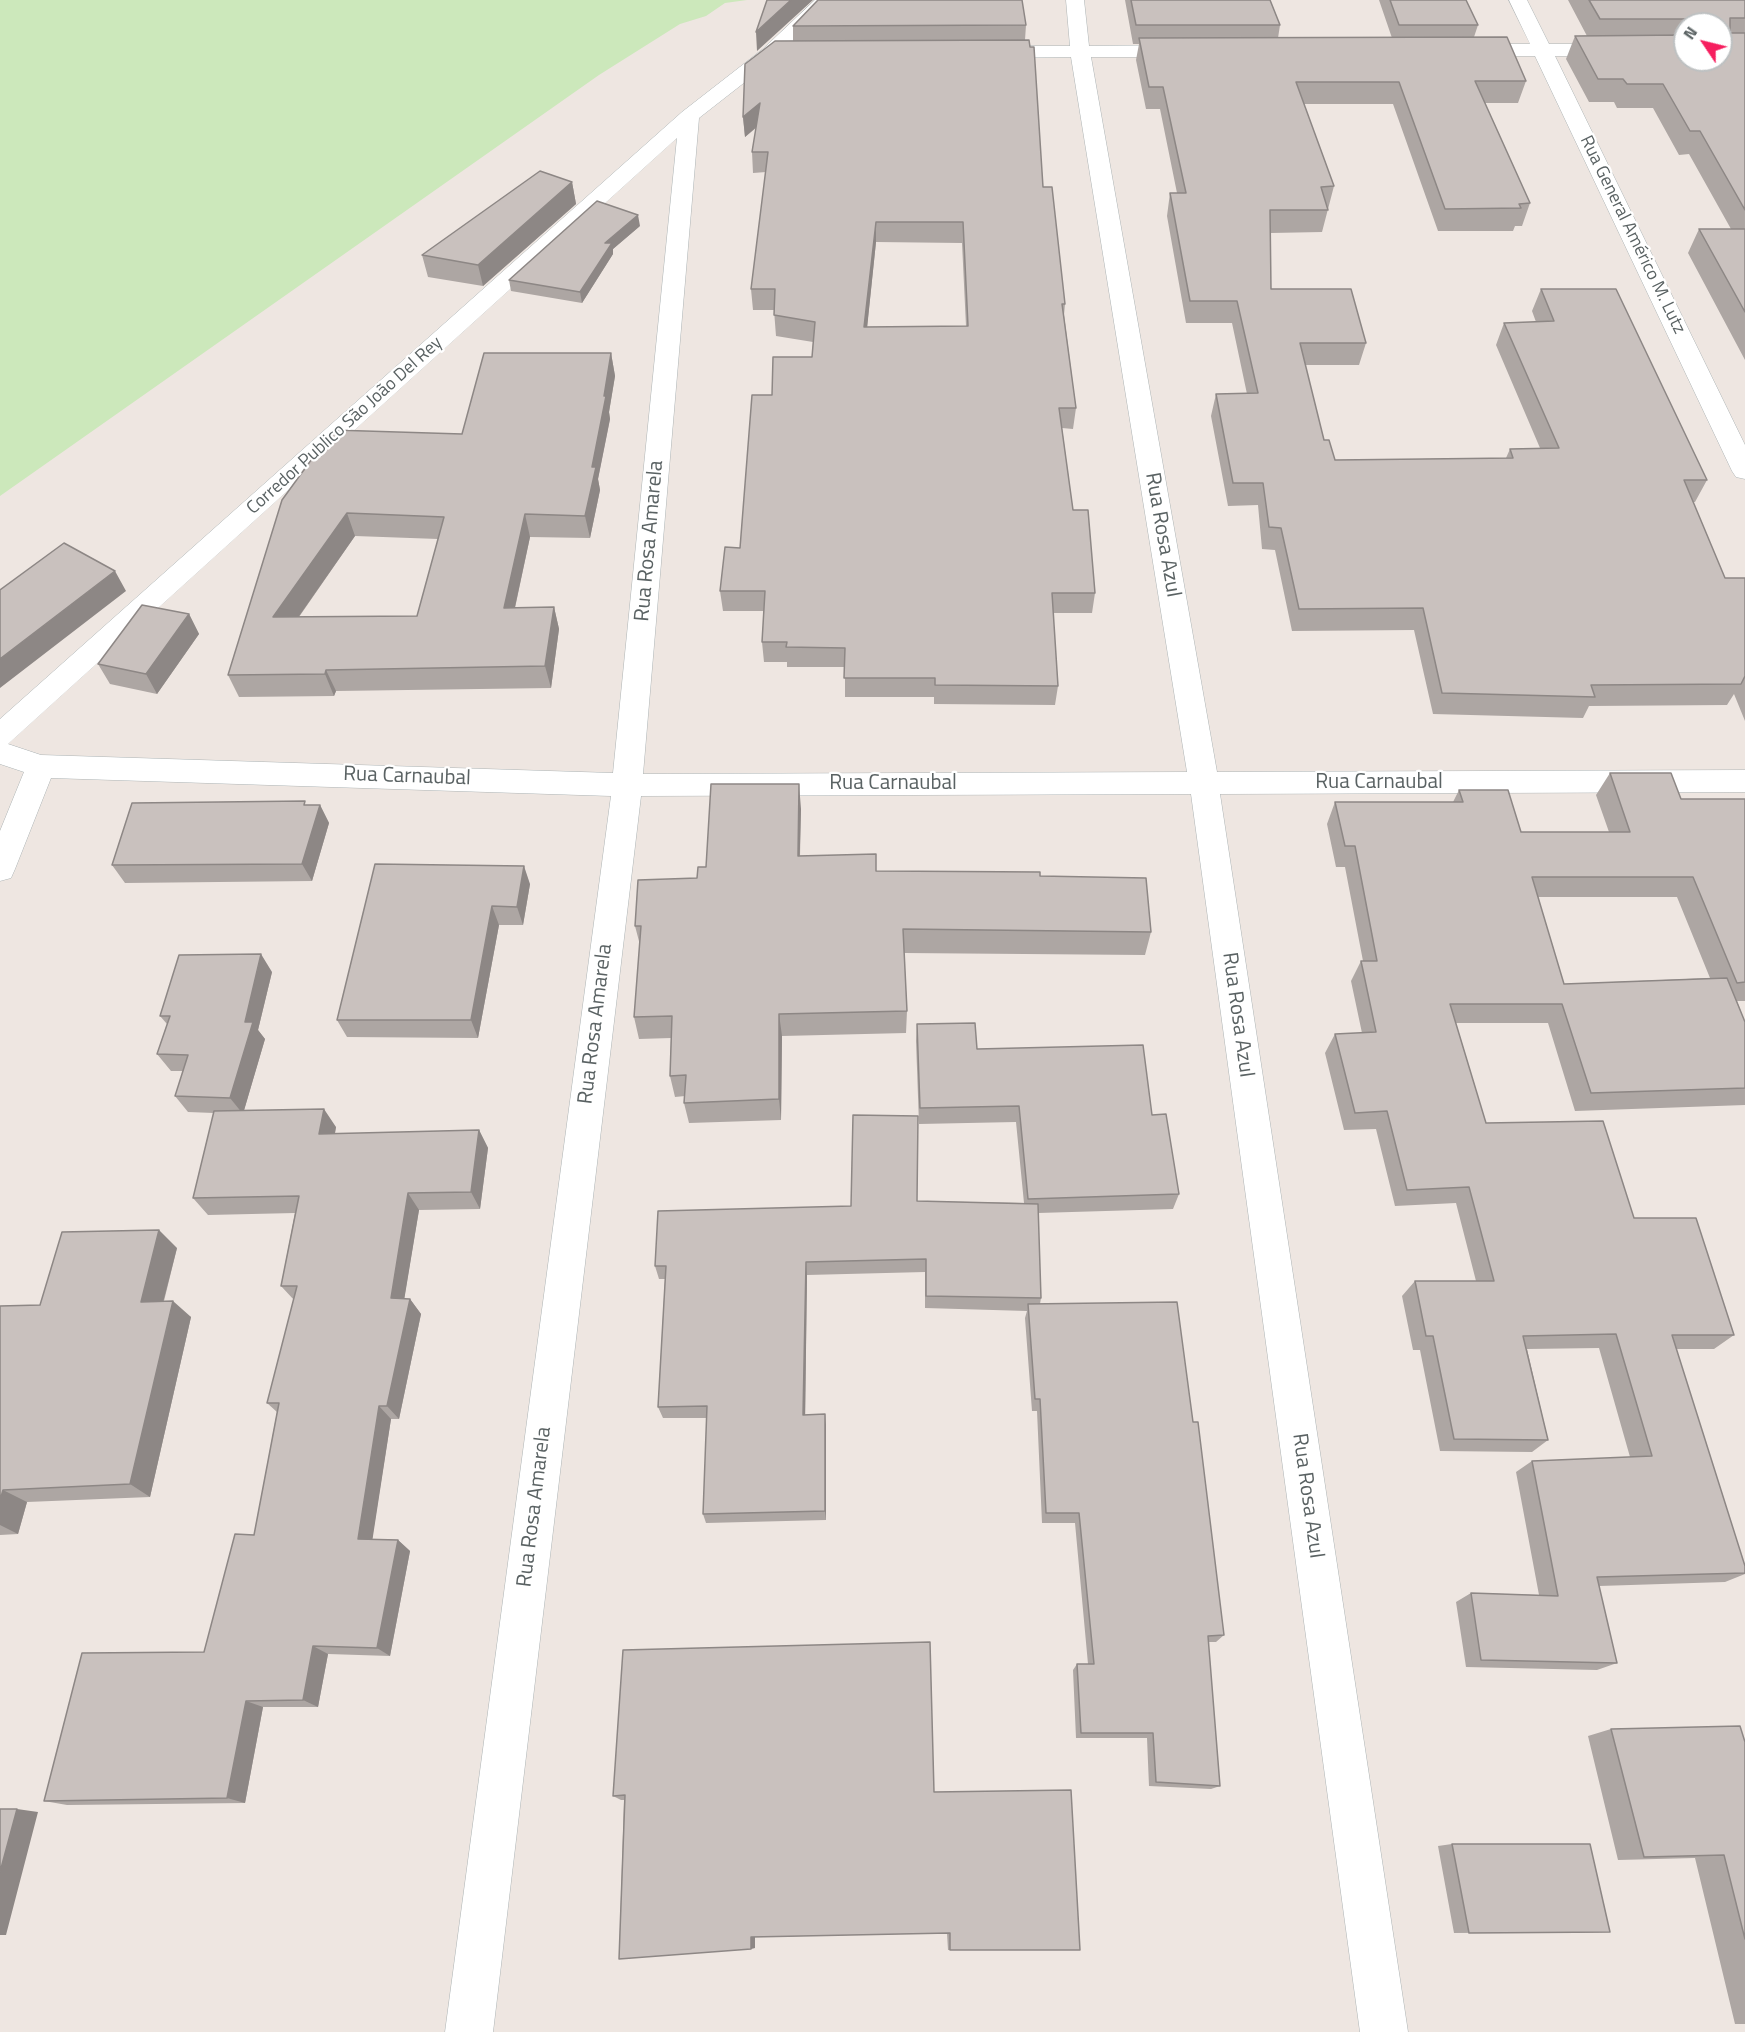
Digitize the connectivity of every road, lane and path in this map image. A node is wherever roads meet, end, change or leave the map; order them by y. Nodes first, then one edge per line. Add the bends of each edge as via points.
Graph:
1 (826, 0) edge
2 (1075, 0) edge
3 (1518, 0) edge
4 (1448, 50) edge
5 (1543, 50) junction
6 (1673, 50) edge
7 (1080, 51) junction
8 (1199, 51) edge
9 (973, 52) edge
10 (770, 53) junction
11 (794, 53) edge
12 (689, 116) junction
13 (1745, 471) edge
14 (0, 736) edge
15 (0, 753) edge
16 (41, 765) junction
17 (1745, 781) edge
18 (627, 784) junction
19 (1204, 784) junction
20 (0, 870) edge
21 (469, 2032) edge
22 (1384, 2032) edge

1 - 10 street
2 - 7 street, Rua Rosa Azul
3 - 5 street, Rua General Américo M. Lutz
4 - 5 street
5 - 6 street
5 - 13 street, Rua General Américo M. Lutz
7 - 8 street
7 - 9 street
7 - 19 street, Rua Rosa Azul
10 - 11 street
10 - 12 street
12 - 14 street, Corredor Publico São João Del Rey
12 - 18 street, Rua Rosa Amarela
15 - 16 street, Rua Carnaubal
16 - 18 street, Rua Carnaubal
16 - 20 street
17 - 19 street, Rua Carnaubal
18 - 19 street, Rua Carnaubal
18 - 21 street, Rua Rosa Amarela
19 - 22 street, Rua Rosa Azul

